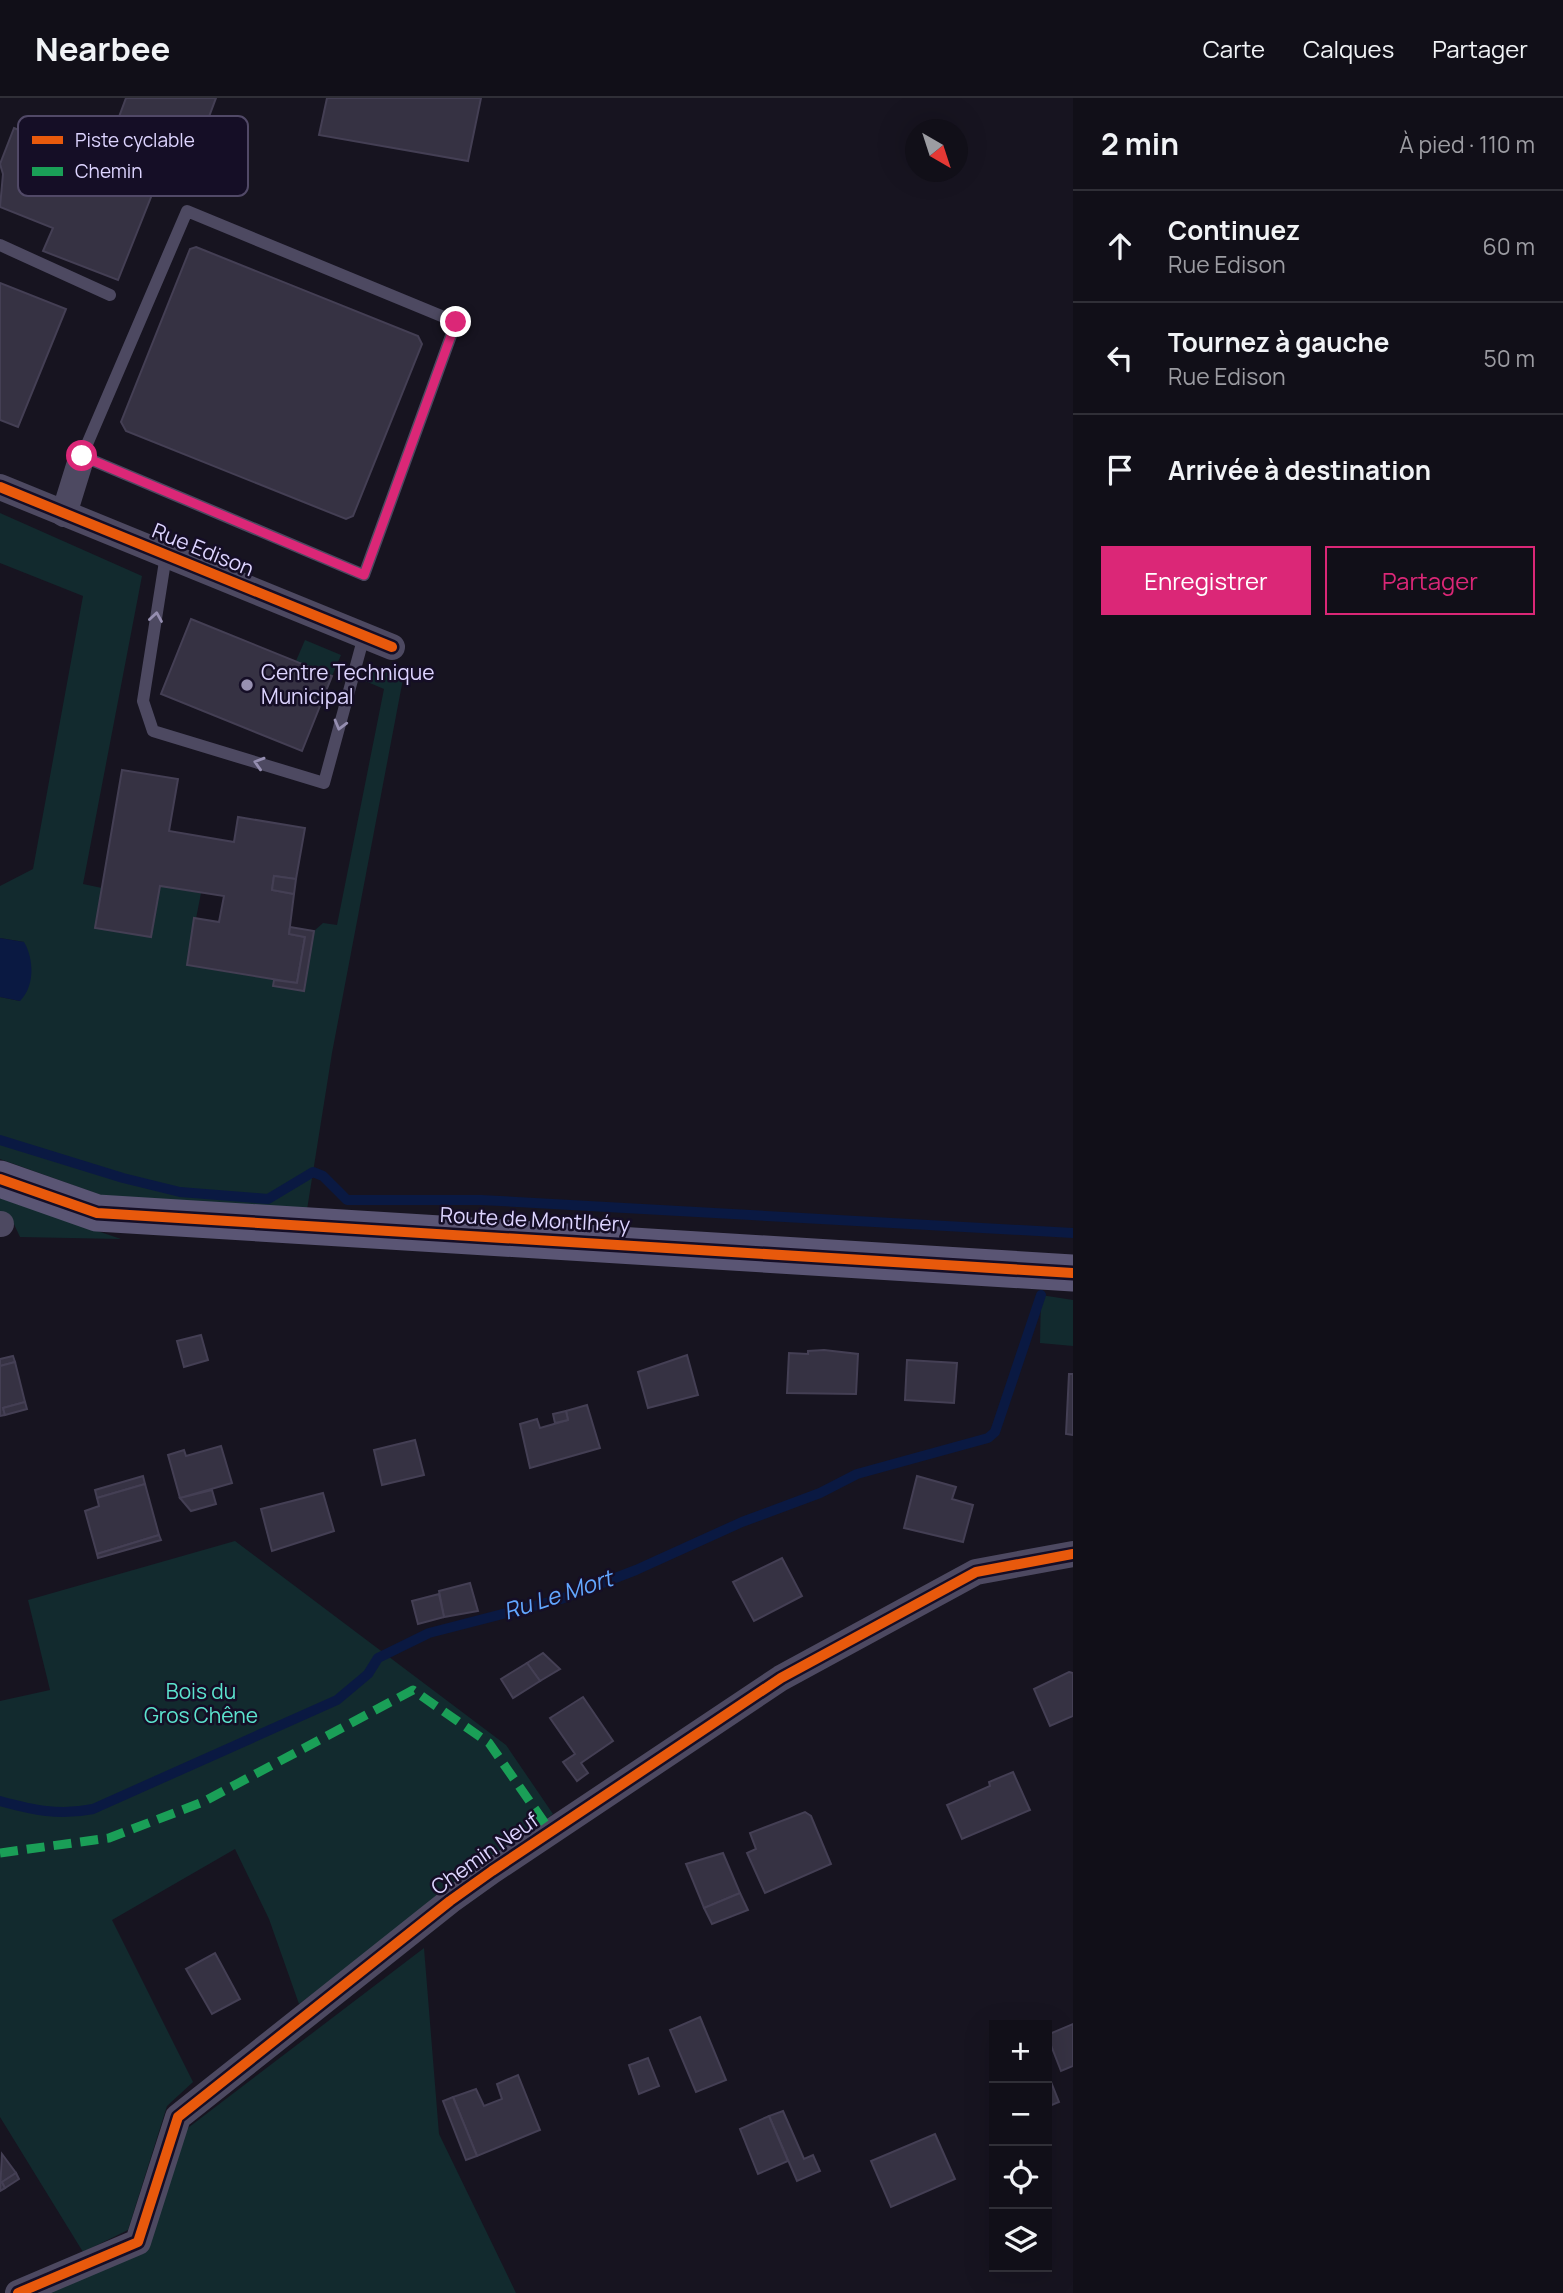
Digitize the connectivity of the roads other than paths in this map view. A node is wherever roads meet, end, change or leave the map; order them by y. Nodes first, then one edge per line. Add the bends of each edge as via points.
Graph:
1 (0, 245) edge
2 (110, 295) dead end
3 (82, 456) junction
4 (0, 487) edge
5 (64, 514) junction
6 (166, 555) junction
7 (364, 636) junction
8 (392, 647) dead end
9 (0, 1179) edge
10 (1073, 1273) edge
11 (1073, 1555) edge
12 (18, 2293) edge

1 - 2 lane
3 - 3 lane, Rue Edison via 364,575 456,322 187,211
3 - 5 street, Rue Edison
4 - 5 street, Rue Edison
5 - 6 street, Rue Edison
6 - 7 street, Rue Edison
7 -> 6 lane via 324,783 153,731 143,701
7 - 8 street, Rue Edison
9 - 10 main road, Route de Montlhéry via 97,1213
11 - 12 street, Chemin Neuf via 976,1572 781,1678 481,1879 178,2117 138,2242

